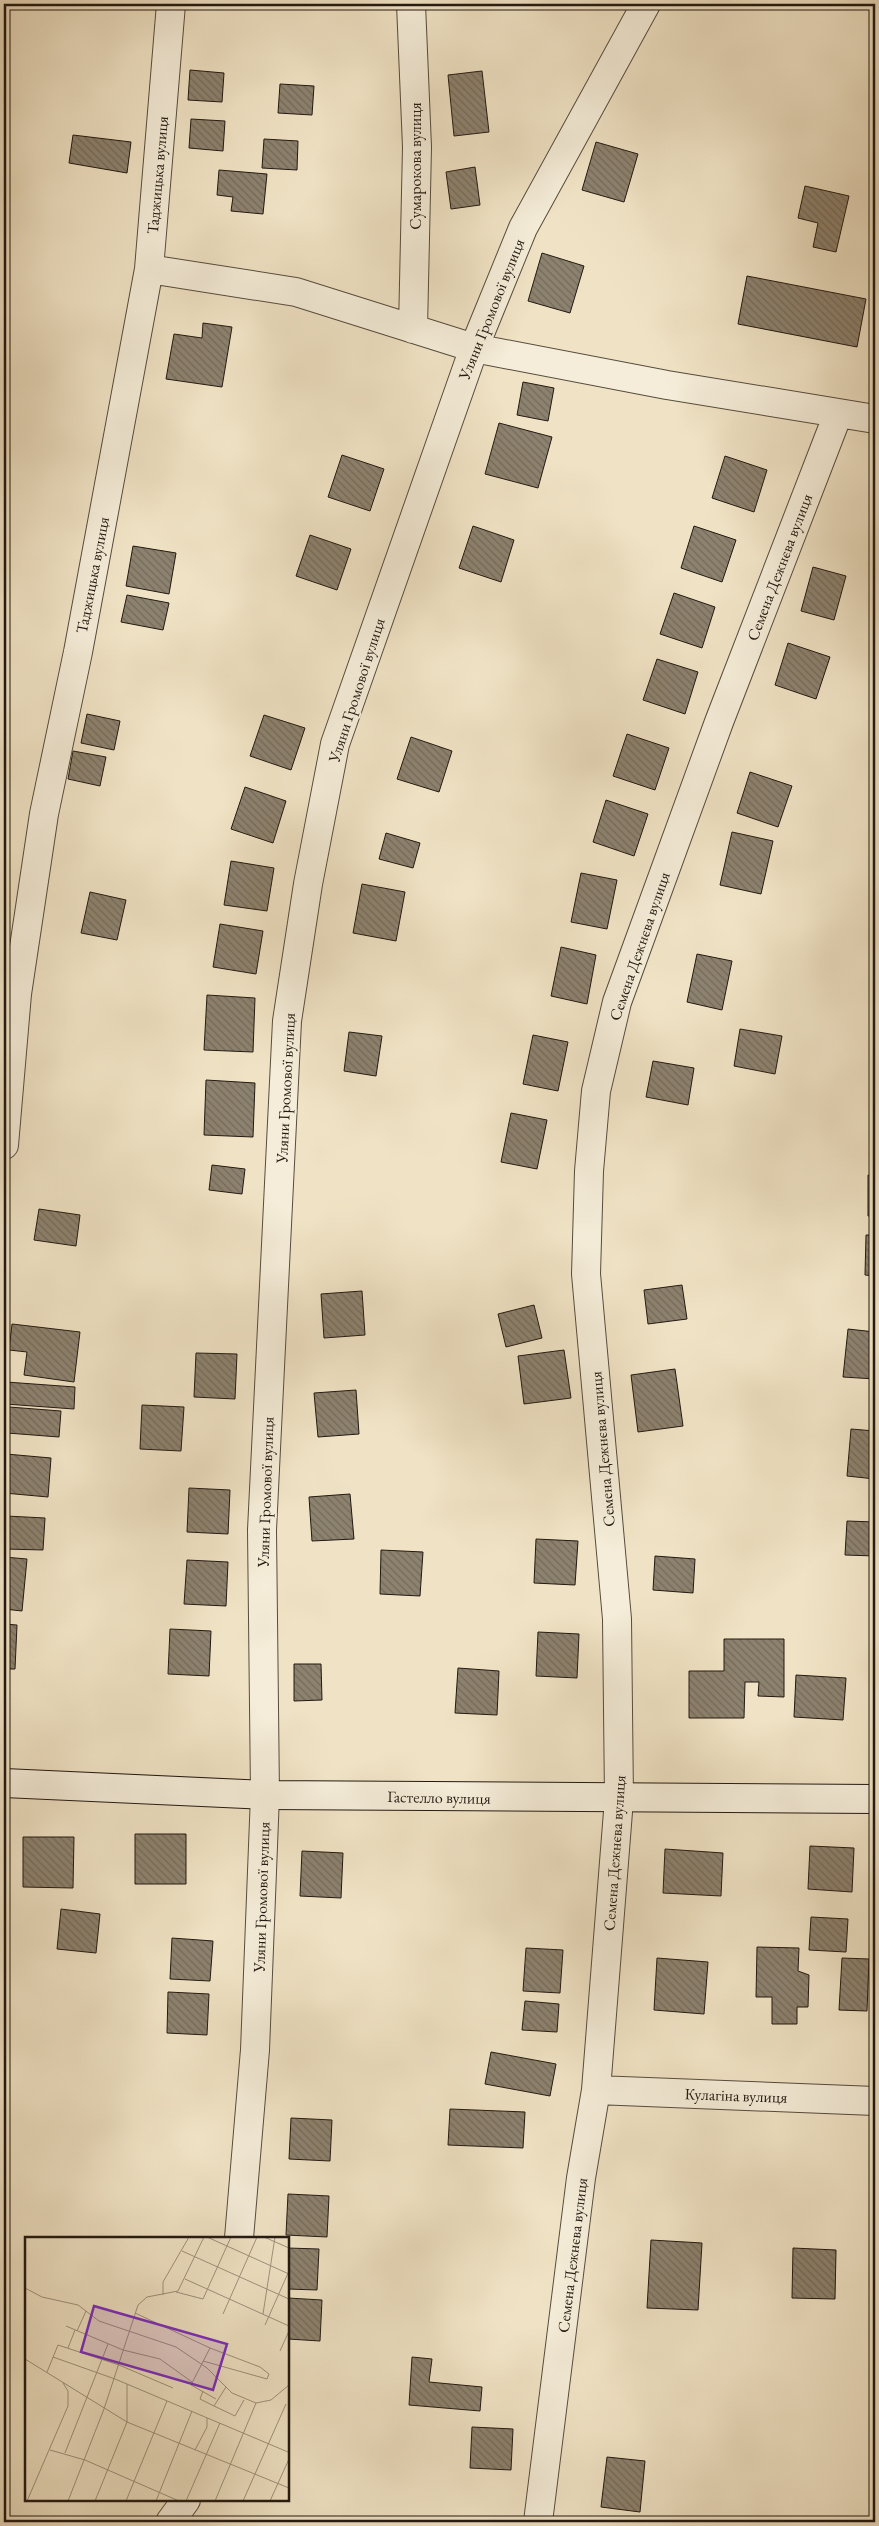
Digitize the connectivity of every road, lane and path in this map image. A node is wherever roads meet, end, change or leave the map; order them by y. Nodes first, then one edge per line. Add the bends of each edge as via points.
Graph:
1 (171, 4) edge
2 (411, 4) edge
3 (646, 4) edge
4 (150, 269) junction
5 (413, 329) junction
6 (474, 348) junction
7 (838, 414) junction
8 (875, 419) edge
9 (4, 1145) edge
10 (4, 1783) edge
11 (265, 1795) junction
12 (619, 1799) junction
13 (875, 1799) edge
14 (596, 2090) junction
15 (875, 2101) edge
16 (239, 2237) edge
17 (185, 2501) edge
18 (170, 2522) edge
19 (538, 2522) edge

1 - 4 street, Таджицька вулиця
2 - 5 street, Сумарокова вулиця via 417,146
3 - 6 street, Уляни Громової вулиця via 523,228
4 - 5 street via 296,292
4 - 9 street, Таджицька вулиця via 44,814 17,994
5 - 6 street
6 - 7 street
6 - 11 street, Уляни Громової вулиця via 336,744 308,884 287,1021 262,1530
7 - 8 street
7 - 12 street, Семена Дежнєва вулиця via 719,722 617,1002 596,1091 589,1171 586,1274 617,1619
10 - 11 street, Гастелло вулиця
11 - 12 street, Гастелло вулиця
11 - 16 street, Уляни Громової вулиця via 255,2050
12 - 13 street, Гастелло вулиця
12 - 14 street, Семена Дежнєва вулиця
14 - 15 street, Кулагіна вулиця
14 - 19 street, Семена Дежнєва вулиця
17 - 18 street

